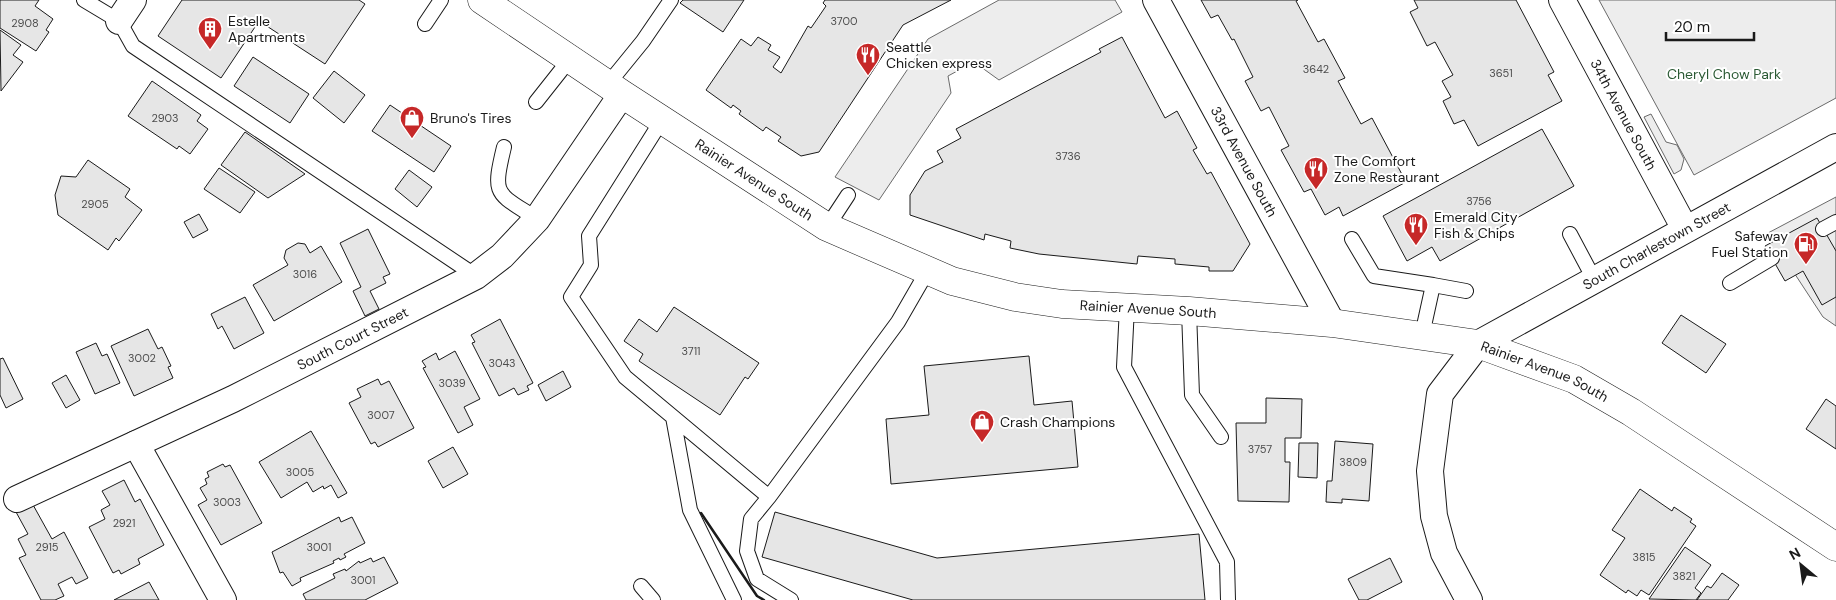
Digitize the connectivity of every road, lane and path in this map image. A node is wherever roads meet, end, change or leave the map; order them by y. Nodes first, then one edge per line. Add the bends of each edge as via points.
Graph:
1 (84, 0) edge
2 (441, 0) edge
3 (482, 0) edge
4 (671, 0) edge
5 (1156, 0) edge
6 (1562, 0) edge
7 (126, 10) edge
8 (425, 24) dead end
9 (570, 59) junction
10 (615, 89) junction
11 (536, 102) dead end
12 (662, 120) junction
13 (504, 147) dead end
14 (1836, 147) edge
15 (848, 195) dead end
16 (537, 220) junction
17 (1836, 222) edge
18 (827, 227) junction
19 (1823, 229) dead end
20 (1685, 230) junction
21 (1570, 234) dead end
22 (1352, 239) dead end
23 (1772, 258) dead end
24 (928, 270) junction
25 (476, 276) junction
26 (1595, 281) junction
27 (1730, 283) dead end
28 (1433, 285) junction
29 (1466, 291) dead end
30 (1127, 307) junction
31 (1189, 311) junction
32 (1332, 324) junction
33 (1422, 335) junction
34 (1478, 344) junction
35 (674, 417) junction
36 (1221, 437) dead end
37 (136, 444) junction
38 (769, 496) junction
39 (17, 499) dead end
40 (1836, 547) edge
41 (641, 586) dead end
42 (223, 600) edge
43 (653, 600) edge
44 (734, 600) edge
45 (791, 600) edge
46 (1228, 600) edge
47 (1469, 600) edge

1 - 7 lane
2 - 8 lane
3 - 9 main road, Rainier Avenue South
4 - 10 lane
5 - 32 street, 33rd Avenue South
6 - 20 street, 34th Avenue South
7 - 25 lane via 133,46
9 - 10 main road, Rainier Avenue South
9 - 11 lane
10 - 12 main road, Rainier Avenue South
10 - 16 street, South Court Street
12 - 18 main road, Rainier Avenue South
12 - 35 lane via 589,236 591,266 571,296 626,377
13 - 16 lane via 496,181 503,197
14 - 20 street, South Charlestown Street
15 - 18 lane
16 - 25 street, South Court Street via 502,256
17 - 19 lane
18 - 24 main road, Rainier Avenue South
20 - 26 street, South Charlestown Street
21 - 26 lane
22 - 28 lane via 1374,276
23 - 27 lane
24 - 30 main road, Rainier Avenue South via 1015,298
24 - 38 lane via 898,322
25 - 37 street, South Court Street via 233,399
26 - 34 street, South Charlestown Street
28 - 29 lane
28 - 33 lane
30 - 31 main road, Rainier Avenue South
30 - 46 lane via 1124,367 1227,562
31 - 32 main road, Rainier Avenue South
31 - 36 lane via 1192,395
32 - 33 main road, Rainier Avenue South
33 - 34 main road, Rainier Avenue South
34 - 40 main road, Rainier Avenue South via 1574,379 1631,412
34 - 47 street via 1440,394 1430,471 1434,516 1444,553
35 - 38 lane
35 - 44 lane via 690,510
37 - 39 street, South Court Street
37 - 42 street
38 - 45 lane via 751,519 748,551 757,579
41 - 43 lane

